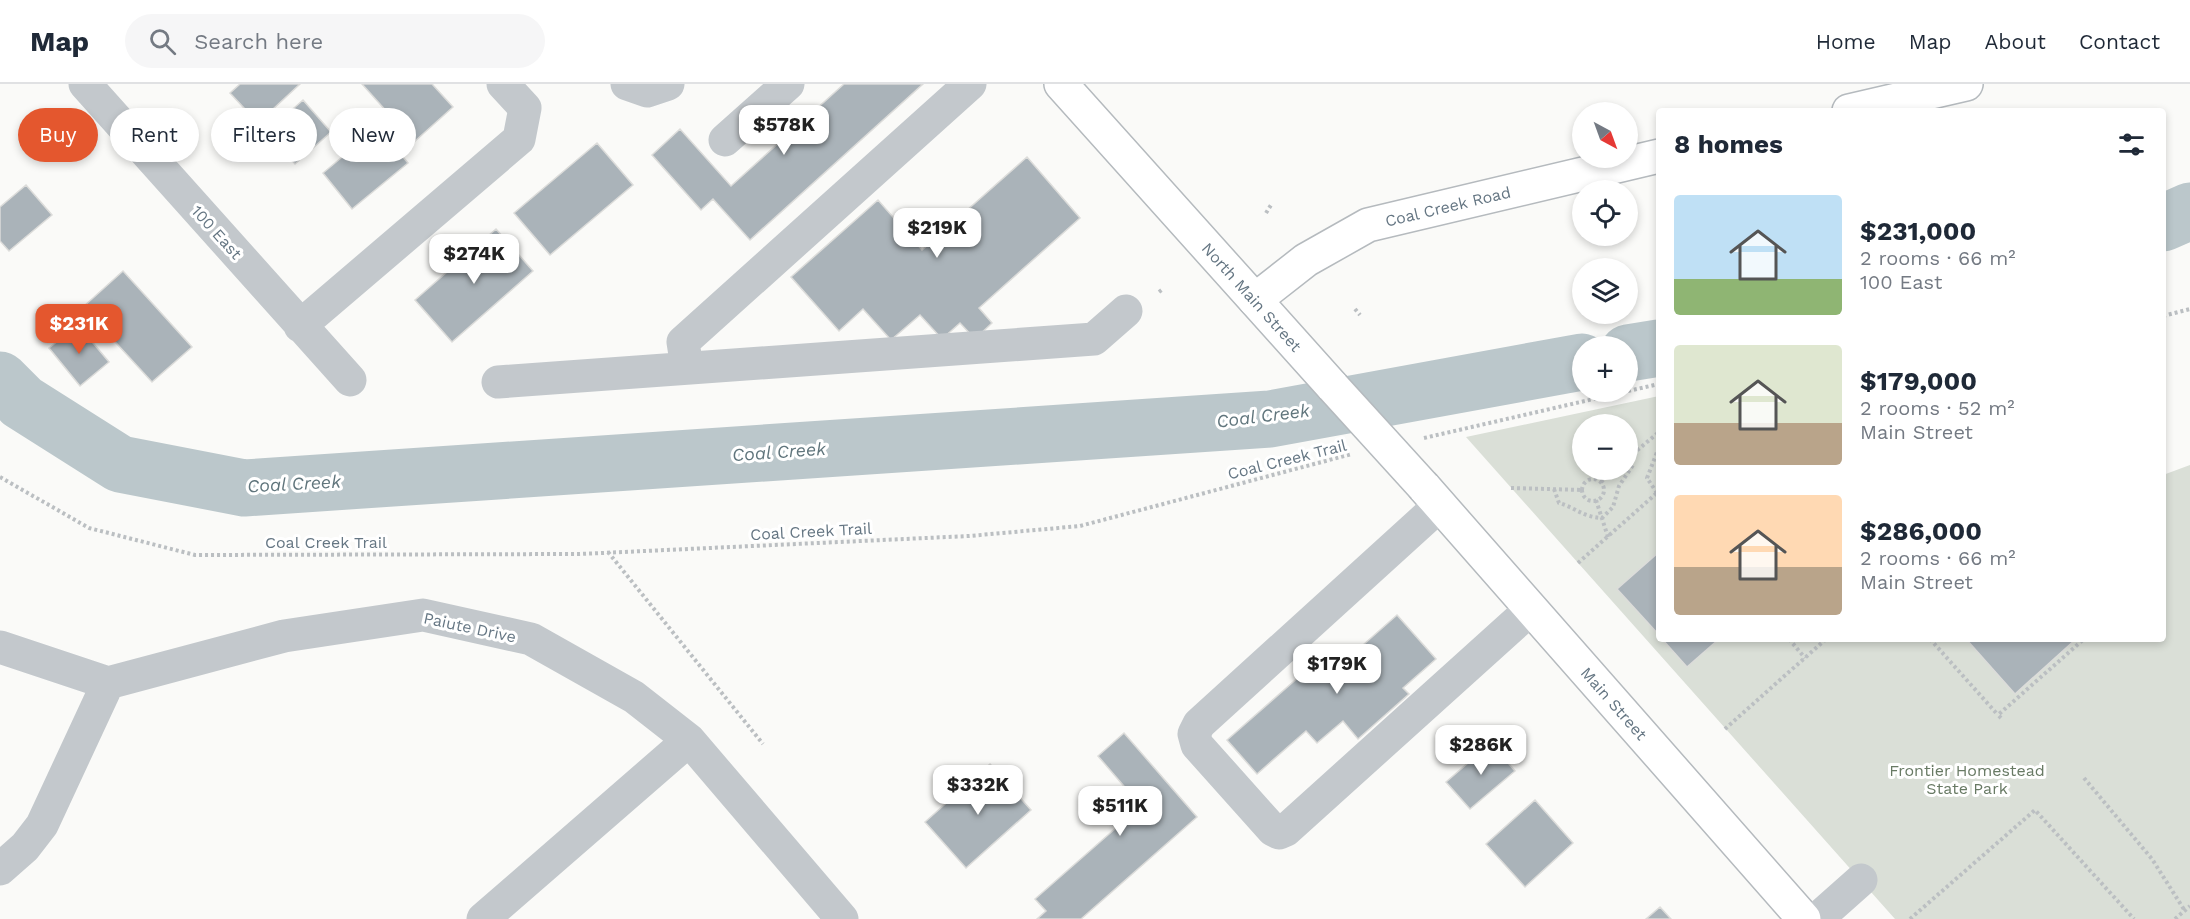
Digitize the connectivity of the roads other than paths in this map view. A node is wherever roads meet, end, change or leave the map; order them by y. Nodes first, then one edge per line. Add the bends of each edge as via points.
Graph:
1 (85, 84) edge
2 (503, 84) edge
3 (627, 84) edge
4 (668, 84) edge
5 (788, 84) edge
6 (970, 84) edge
7 (1966, 84) edge
8 (1927, 88) edge
9 (1072, 96) edge
10 (1859, 108) edge
11 (725, 140) dead end
12 (1656, 157) edge
13 (1255, 300) junction
14 (1126, 311) dead end
15 (300, 326) junction
16 (687, 368) junction
17 (350, 380) dead end
18 (498, 382) dead end
19 (1432, 496) junction
20 (1532, 609) junction
21 (0, 647) edge
22 (108, 683) junction
23 (689, 740) junction
24 (0, 869) edge
25 (1861, 880) dead end
26 (483, 919) edge
27 (842, 919) edge
28 (1804, 919) edge
29 (1817, 919) edge

1 - 15 street, 100 East
2 - 15 street via 525,108 519,139
3 - 4 street via 647,92
5 - 11 street
6 - 16 street via 683,342
7 - 8 main road
8 - 10 main road
9 - 13 main road, North Main Street
12 - 13 main road, Coal Creek Road via 1368,225 1306,260
13 - 19 main road, North Main Street, bridge
14 - 16 street via 1094,339
15 - 17 street, 100 East
16 - 18 street
19 - 20 main road, Main Street
19 - 20 street via 1199,724 1194,734 1197,745 1279,833
20 - 28 main road, Main Street
21 - 22 street
22 - 23 street, Paiute Drive via 284,636 423,615 531,639 634,697
22 - 24 street via 42,825
23 - 26 street
23 - 27 street, Paiute Drive
25 - 29 street

